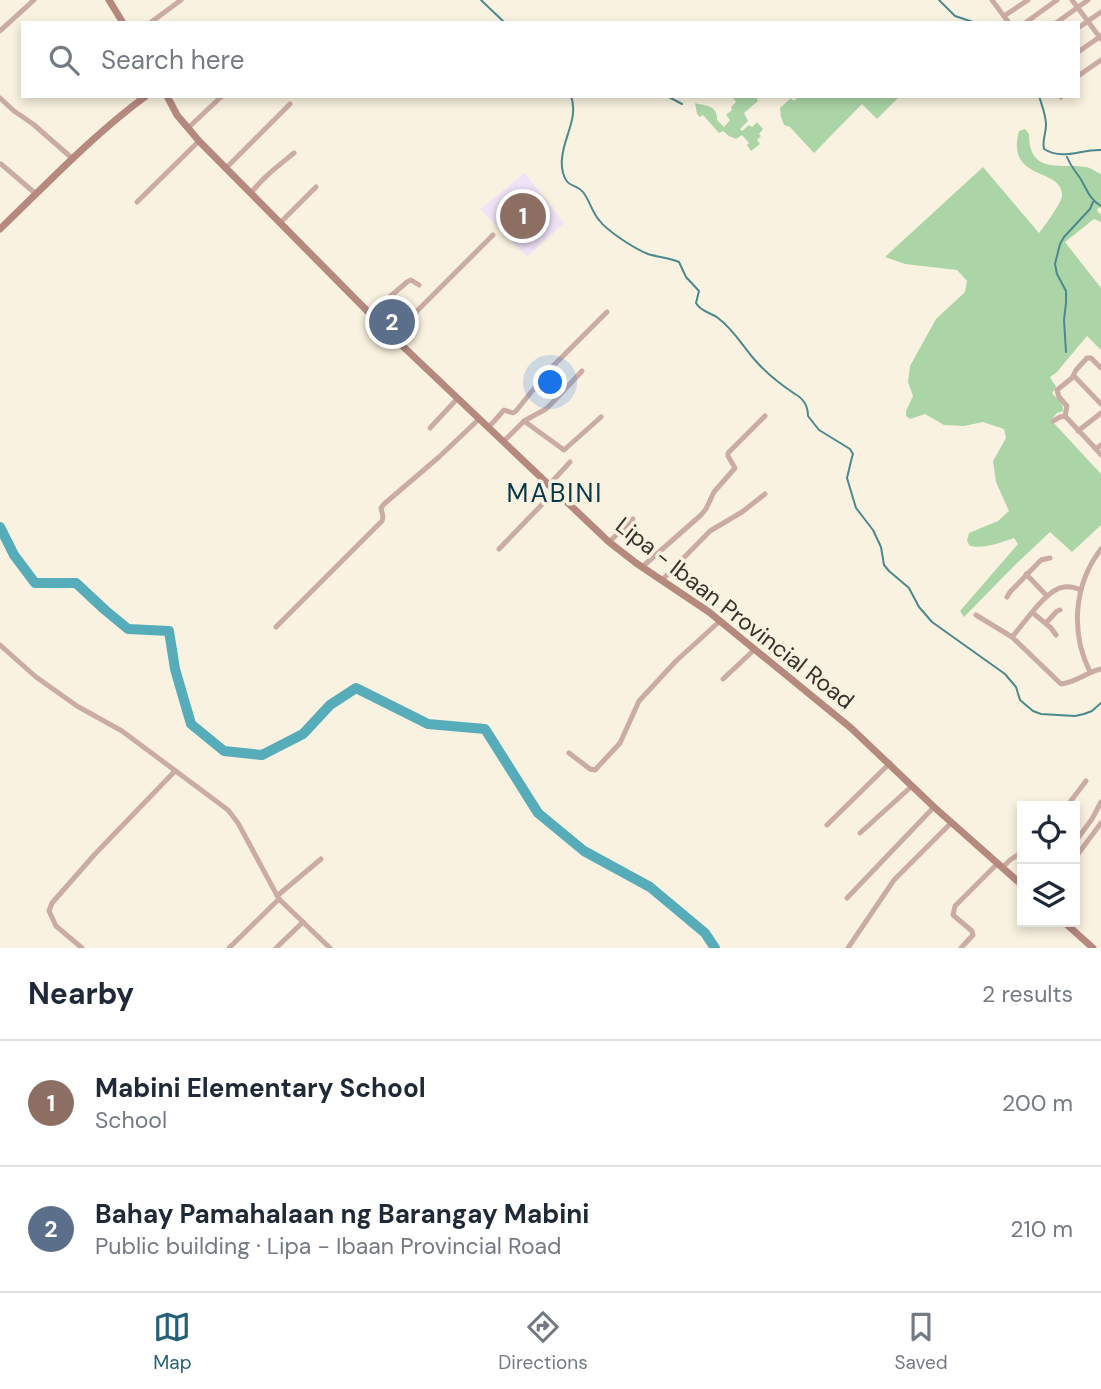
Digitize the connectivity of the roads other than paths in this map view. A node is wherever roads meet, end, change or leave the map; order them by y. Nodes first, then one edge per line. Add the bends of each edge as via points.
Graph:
1 (34, 0) edge
2 (181, 0) edge
3 (992, 0) edge
4 (1028, 0) edge
5 (1057, 0) edge
6 (1072, 0) edge
7 (1088, 0) edge
8 (110, 1) edge
9 (1078, 8) junction
10 (1101, 12) edge
11 (1004, 16) junction
12 (122, 21) edge
13 (153, 21) edge
14 (1008, 21) edge
15 (1028, 21) edge
16 (1059, 21) edge
17 (1088, 21) junction
18 (1080, 27) edge
19 (0, 31) edge
20 (1101, 37) edge
21 (1080, 50) edge
22 (1101, 60) edge
23 (1080, 75) edge
24 (0, 98) edge
25 (143, 98) edge
26 (168, 98) edge
27 (220, 98) edge
28 (290, 104) dead end
29 (188, 128) junction
30 (199, 141) junction
31 (294, 153) dead end
32 (73, 159) junction
33 (1, 164) edge
34 (226, 168) junction
35 (316, 187) dead end
36 (251, 193) junction
37 (36, 194) junction
38 (137, 202) dead end
39 (281, 222) junction
40 (0, 229) edge
41 (493, 234) dead end
42 (419, 285) dead end
43 (607, 312) dead end
44 (370, 314) junction
45 (392, 336) junction
46 (1101, 367) edge
47 (582, 371) dead end
48 (1074, 376) junction
49 (457, 399) junction
50 (1101, 404) edge
51 (1101, 413) edge
52 (765, 416) dead end
53 (1065, 416) junction
54 (601, 417) dead end
55 (479, 419) junction
56 (524, 421) junction
57 (1053, 421) dead end
58 (430, 428) dead end
59 (488, 428) junction
60 (1078, 431) junction
61 (503, 442) junction
62 (1099, 449) edge
63 (570, 462) dead end
64 (552, 488) junction
65 (765, 494) dead end
66 (633, 519) dead end
67 (610, 542) junction
68 (499, 549) dead end
69 (1101, 550) edge
70 (1050, 558) dead end
71 (642, 567) junction
72 (1026, 574) junction
73 (662, 580) junction
74 (1081, 590) junction
75 (1047, 596) junction
76 (1007, 597) dead end
77 (1060, 610) dead end
78 (1033, 613) junction
79 (976, 615) dead end
80 (720, 621) junction
81 (1046, 623) junction
82 (275, 627) dead end
83 (1056, 635) dead end
84 (1013, 637) junction
85 (0, 645) edge
86 (754, 649) junction
87 (1101, 669) edge
88 (1090, 672) junction
89 (723, 679) dead end
90 (569, 753) dead end
91 (890, 764) junction
92 (174, 771) junction
93 (1086, 781) dead end
94 (912, 786) junction
95 (1071, 801) edge
96 (1101, 802) edge
97 (934, 807) junction
98 (952, 822) junction
99 (1101, 823) edge
100 (827, 825) dead end
101 (860, 833) dead end
102 (1080, 835) edge
103 (1080, 851) edge
104 (1017, 855) edge
105 (321, 859) dead end
106 (1001, 865) junction
107 (1017, 879) edge
108 (278, 898) junction
109 (847, 898) dead end
110 (303, 922) junction
111 (1070, 927) edge
112 (82, 948) edge
113 (229, 948) edge
114 (276, 948) edge
115 (330, 948) edge
116 (848, 948) edge
117 (961, 948) edge
118 (1093, 948) edge

1 - 19 street
2 - 13 street
3 - 11 street
4 - 11 street
5 - 15 street
6 - 9 street
7 - 9 street
8 - 12 main road
9 - 16 street
9 - 17 street
10 - 17 street
11 - 14 street
17 - 18 street
17 - 20 street
20 - 21 street
22 - 23 street
24 - 32 street
25 - 32 main road
26 - 29 main road, Lipa - Ibaan Provincial Road
27 - 29 street
28 - 34 street
29 - 30 main road, Lipa - Ibaan Provincial Road
30 - 34 main road, Lipa - Ibaan Provincial Road
30 - 38 street
31 - 36 street
32 - 37 main road
33 - 37 street
34 - 36 main road, Lipa - Ibaan Provincial Road
35 - 39 street
36 - 39 main road, Lipa - Ibaan Provincial Road
37 - 40 main road
39 - 44 main road, Lipa - Ibaan Provincial Road
41 - 45 street
42 - 44 street via 407,282
43 - 59 street via 514,413 504,410
44 - 45 main road, Lipa - Ibaan Provincial Road
45 - 49 main road, Lipa - Ibaan Provincial Road
46 - 48 street via 1088,358
47 - 56 street via 555,400
48 - 50 street
48 - 53 street via 1057,391 1068,406
49 - 55 main road, Lipa - Ibaan Provincial Road
49 - 58 street
51 - 60 street
52 - 71 street via 728,453 735,468 706,509
53 - 57 street
53 - 60 street
54 - 56 street via 564,450
55 - 59 main road, Lipa - Ibaan Provincial Road
55 - 82 street via 384,504 382,522
56 - 61 street
59 - 61 main road, Lipa - Ibaan Provincial Road
60 - 62 street
61 - 64 main road, Lipa - Ibaan Provincial Road
63 - 64 street
64 - 67 main road, Lipa - Ibaan Provincial Road
64 - 68 street
65 - 73 street via 710,531
66 - 67 street
67 - 71 main road, Lipa - Ibaan Provincial Road
69 - 74 street
70 - 72 street
71 - 73 main road, Lipa - Ibaan Provincial Road
72 - 75 street
72 - 76 street
73 - 80 main road, Lipa - Ibaan Provincial Road
74 - 75 street via 1064,587
74 - 88 street via 1078,635
75 - 78 street
77 - 81 street
78 - 81 street
78 - 84 street
79 - 84 street
80 - 86 main road, Lipa - Ibaan Provincial Road
80 - 90 street via 639,701 621,743 595,770
81 - 83 street
84 - 88 street via 1061,684
85 - 92 street via 36,677 122,731
86 - 89 street
86 - 91 main road, Lipa - Ibaan Provincial Road
87 - 88 street
91 - 94 main road, Lipa - Ibaan Provincial Road
91 - 100 street
92 - 108 street via 228,810
92 - 112 street via 52,903 49,911 56,926
93 - 95 street
94 - 97 main road, Lipa - Ibaan Provincial Road
94 - 101 street
96 - 102 street
97 - 98 main road, Lipa - Ibaan Provincial Road
97 - 109 street
98 - 106 main road, Lipa - Ibaan Provincial Road
98 - 116 street via 894,880
99 - 103 street
104 - 106 street
105 - 108 street
106 - 107 main road, Lipa - Ibaan Provincial Road
106 - 117 street via 955,906 953,915 973,935
108 - 110 street
108 - 113 street
110 - 114 street
110 - 115 street
111 - 118 main road

